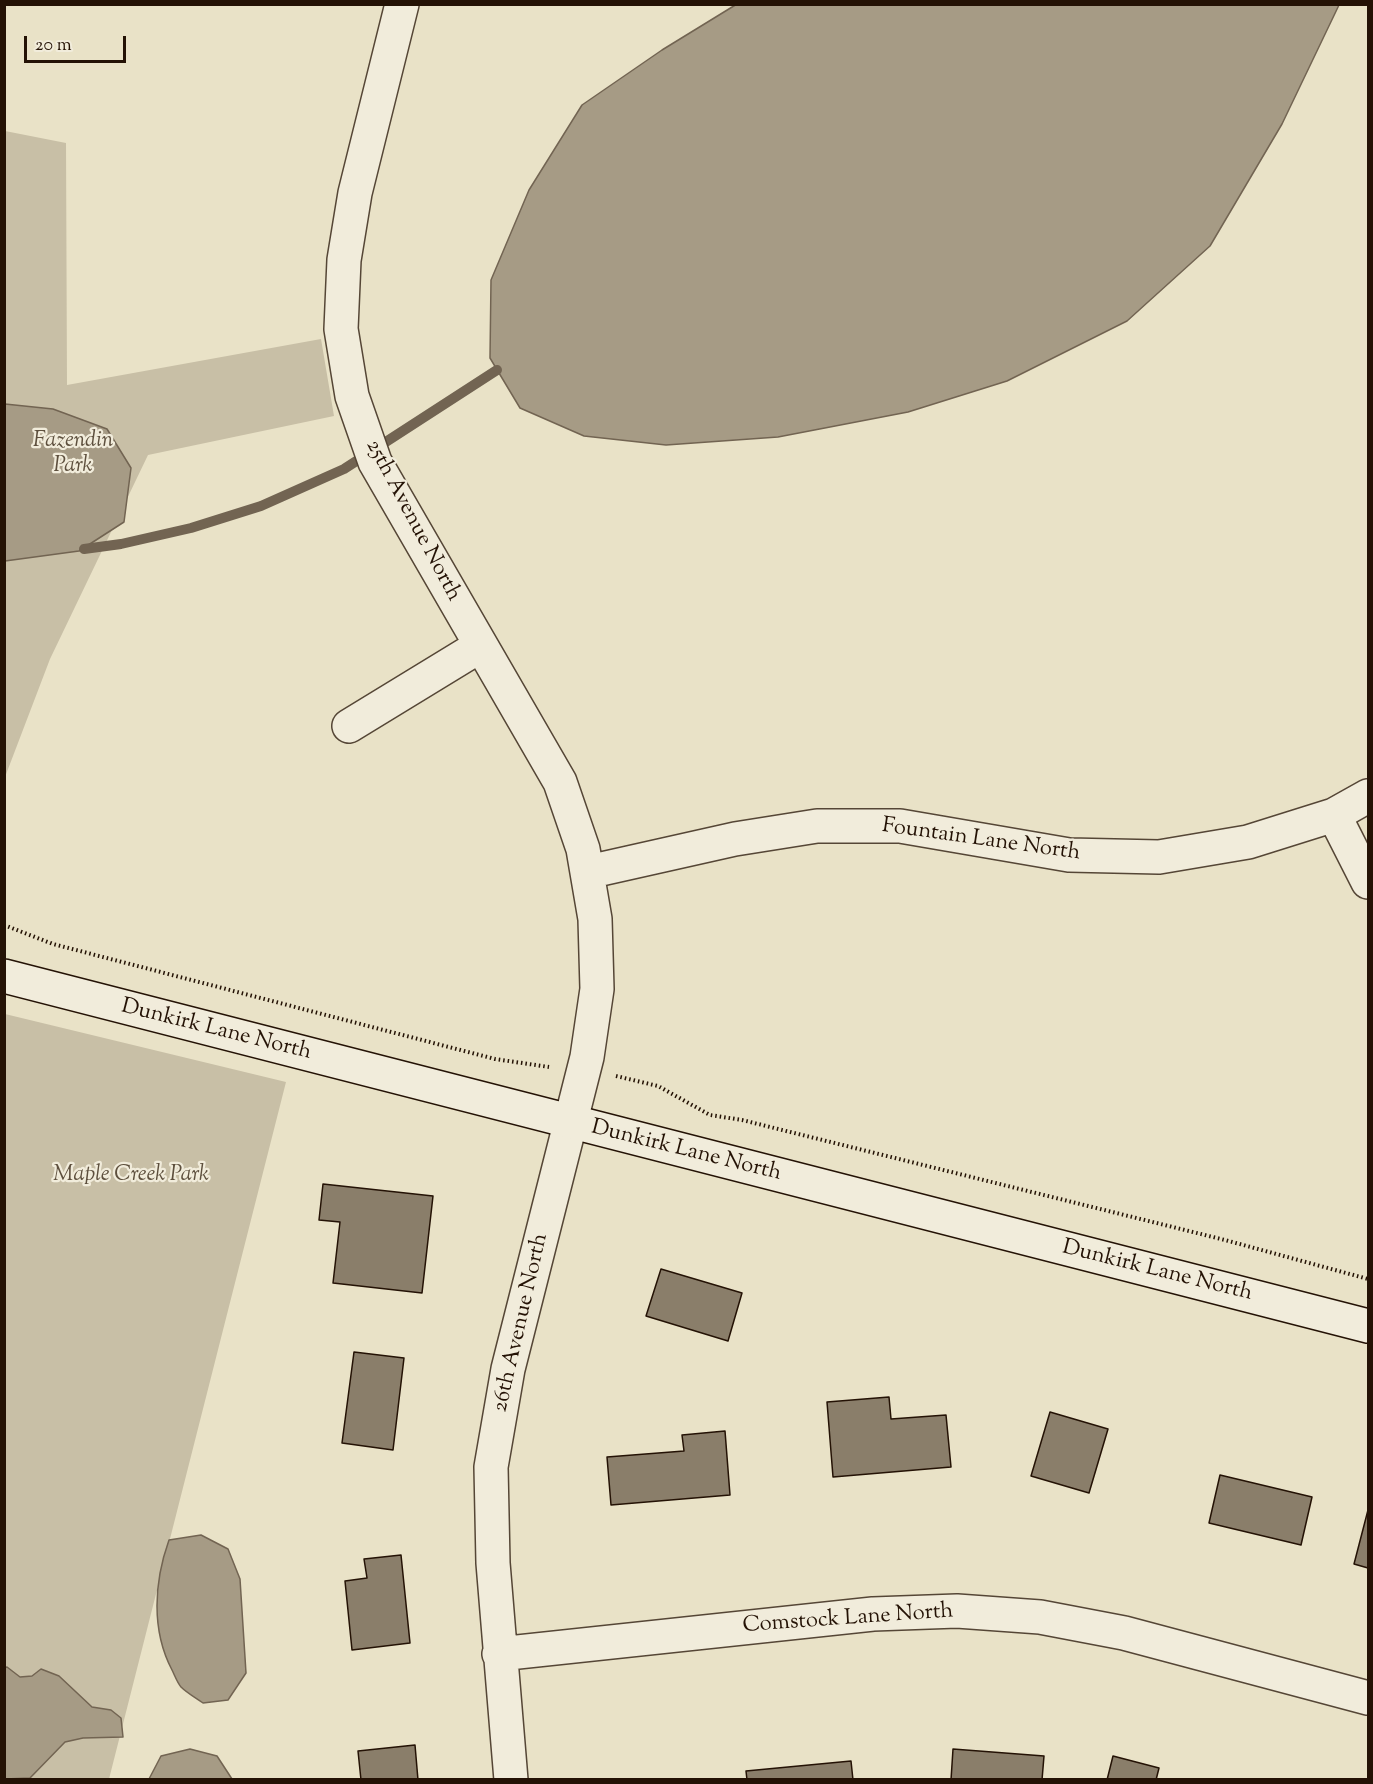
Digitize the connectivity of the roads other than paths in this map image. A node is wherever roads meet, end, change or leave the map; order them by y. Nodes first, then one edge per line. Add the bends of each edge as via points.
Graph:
1 (402, 4) edge
2 (480, 646) junction
3 (349, 726) dead end
4 (1368, 796) edge
5 (1334, 814) junction
6 (588, 872) junction
7 (1368, 882) edge
8 (4, 976) edge
9 (570, 1122) junction
10 (1368, 1326) edge
11 (499, 1654) junction
12 (1368, 1698) edge
13 (511, 1779) edge

1 - 2 street, 25th Avenue North via 355,193 344,260 340,329 352,396 375,462
2 - 3 street
2 - 6 street, 25th Avenue North via 560,782
4 - 5 street, Fountain Lane North
5 - 6 street, Fountain Lane North via 1248,842 1159,857 1070,855 900,826 818,826 735,839
5 - 7 street
6 - 9 street, 26th Avenue North via 595,919 597,989 587,1057
8 - 9 street, Dunkirk Lane North
9 - 10 street, Dunkirk Lane North
9 - 11 street, 26th Avenue North via 508,1369 491,1467 492,1563
11 - 12 street, Comstock Lane North via 873,1614 957,1611 1040,1617 1124,1633
11 - 13 street, 26th Avenue North

